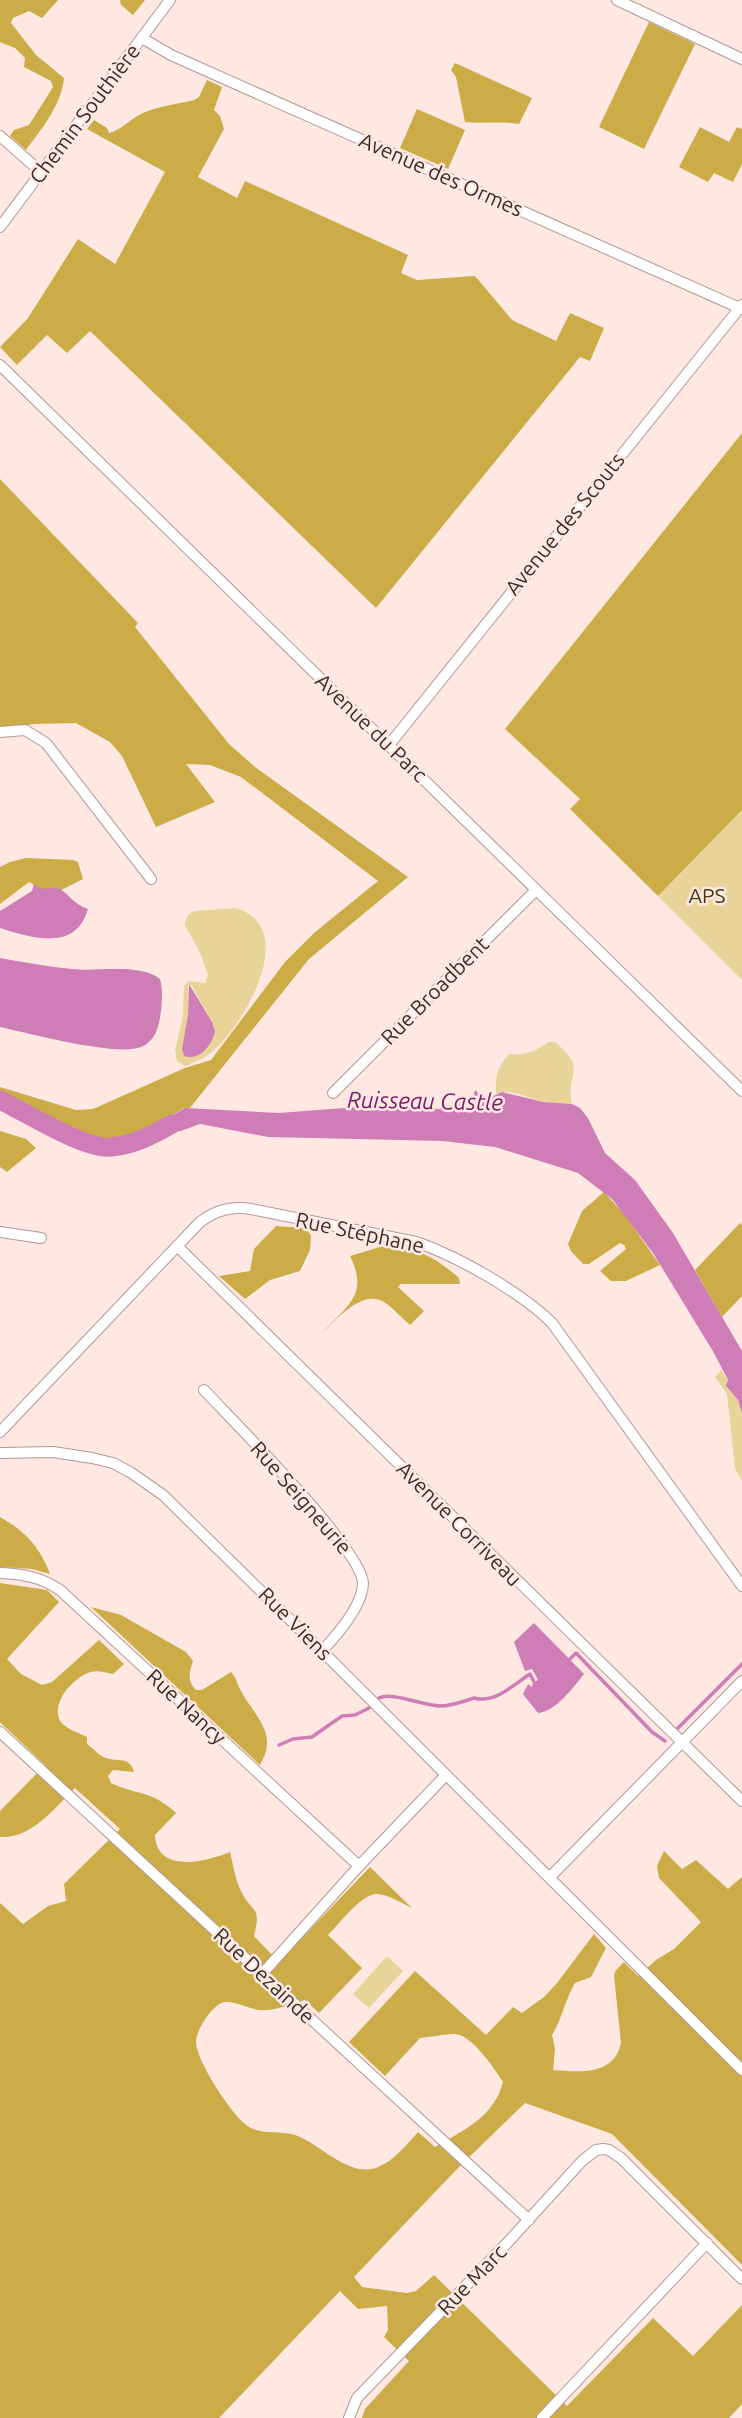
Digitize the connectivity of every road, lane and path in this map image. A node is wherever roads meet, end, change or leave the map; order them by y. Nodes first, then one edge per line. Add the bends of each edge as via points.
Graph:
1 (170, 0) edge
2 (617, 0) edge
3 (142, 38) junction
4 (742, 59) edge
5 (0, 136) edge
6 (41, 172) junction
7 (0, 227) edge
8 (741, 307) edge
9 (0, 365) edge
10 (0, 732) edge
11 (389, 745) junction
12 (150, 879) dead end
13 (536, 890) junction
14 (742, 1091) edge
15 (333, 1093) dead end
16 (0, 1232) edge
17 (40, 1238) dead end
18 (177, 1246) junction
19 (204, 1390) dead end
20 (0, 1432) edge
21 (0, 1453) edge
22 (0, 1573) edge
23 (742, 1586) edge
24 (322, 1651) junction
25 (742, 1681) edge
26 (0, 1732) edge
27 (681, 1743) junction
28 (446, 1775) junction
29 (742, 1801) edge
30 (359, 1866) junction
31 (550, 1877) junction
32 (262, 1974) junction
33 (742, 2070) edge
34 (529, 2220) junction
35 (707, 2243) junction
36 (742, 2279) edge
37 (349, 2418) edge
38 (542, 2418) edge

1 - 3 street, Chemin Southière
2 - 4 street
3 - 6 street, Chemin Southière
3 - 8 street, Avenue des Ormes via 171,55
5 - 6 street
6 - 7 street, Chemin Southière
8 - 11 street, Avenue des Scouts
9 - 11 street, Avenue du Parc
10 - 12 street via 24,730 46,743
11 - 13 street, Avenue du Parc
13 - 14 street, Avenue du Parc
13 - 15 street, Rue Broadbent
16 - 17 street
18 - 20 street, Rue Stéphane
18 - 23 street, Rue Stéphane via 209,1216 240,1208 416,1242 516,1294 541,1312 561,1335
18 - 27 street, Avenue Corriveau
19 - 24 street, Rue Seigneurie via 327,1524 360,1570 363,1584 359,1597
21 - 24 street, Rue Viens via 71,1454 113,1463 148,1483
22 - 30 street, Rue Nancy via 31,1576 60,1590
24 - 28 street, Rue Viens
25 - 27 street
26 - 32 street, Rue Dezainde
27 - 29 street, Avenue Corriveau
27 - 31 street
28 - 30 street
28 - 31 street, Rue Viens
30 - 32 street
31 - 33 street, Rue Viens
32 - 34 street, Rue Dezainde
34 - 35 street, Rue Marc via 582,2161 603,2149 621,2158
34 - 37 street, Rue Marc via 357,2398
35 - 36 street
35 - 38 street

